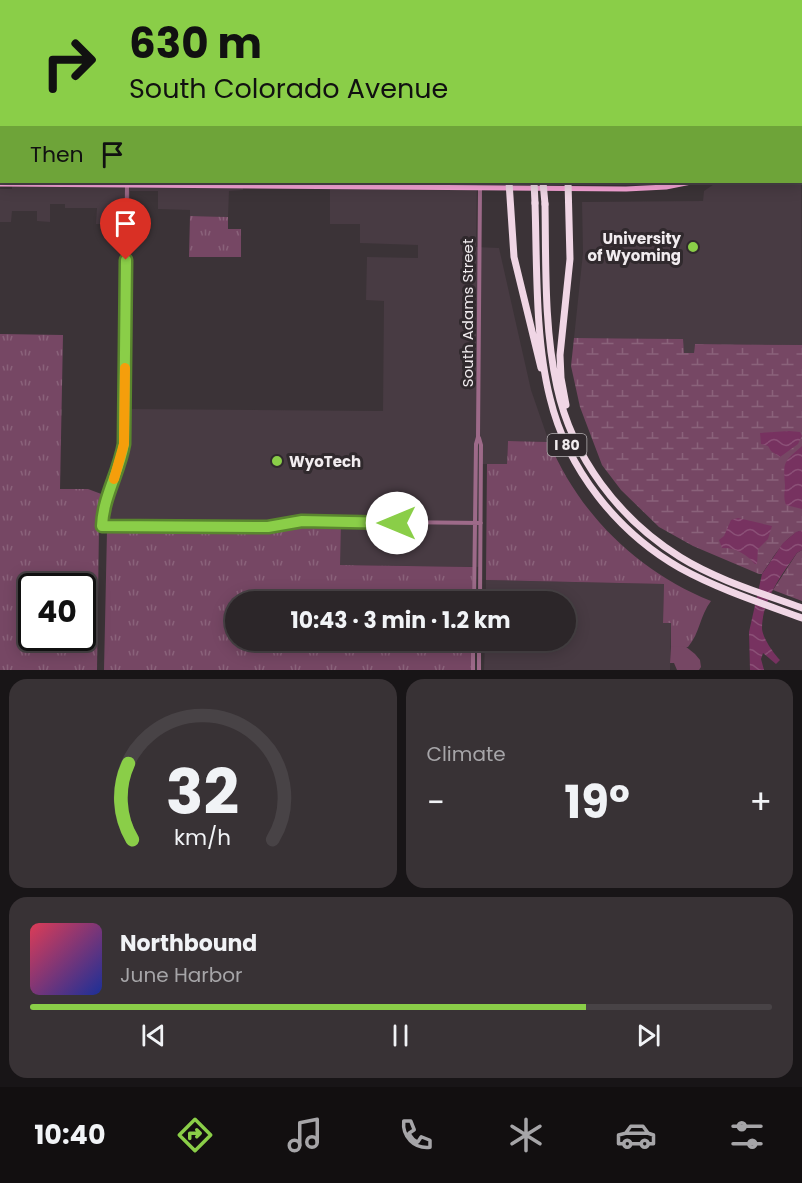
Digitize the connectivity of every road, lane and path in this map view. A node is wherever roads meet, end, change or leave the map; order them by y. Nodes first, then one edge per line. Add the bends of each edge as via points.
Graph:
1 (534, 183) edge
2 (543, 183) edge
3 (686, 183) edge
4 (0, 184) edge
5 (304, 185) edge
6 (509, 185) edge
7 (568, 185) edge
8 (127, 186) junction
9 (480, 188) junction
10 (549, 396) junction
11 (478, 437) junction
12 (612, 498) junction
13 (475, 523) junction
14 (481, 523) junction
15 (474, 591) edge
16 (480, 591) edge
17 (802, 608) edge
18 (802, 618) edge
19 (473, 651) edge
20 (479, 651) edge
21 (473, 670) edge
22 (479, 670) edge

1 - 10 highway, I 80, bridge via 540,327
2 - 12 highway, I 80, bridge via 550,332 557,389 576,442
3 - 7 main road via 653,189
4 - 8 main road
5 - 8 main road
5 - 9 main road
6 - 7 main road
6 - 9 main road
6 - 10 highway via 514,257
7 - 12 highway via 570,259 560,342 561,378 575,432
8 - 13 street via 124,444 102,526 268,527 302,521
9 - 11 street, South Adams Street
10 - 18 highway, I 80 via 572,456 599,497 636,536 704,580
11 - 13 street, South Adams Street
11 - 14 street, South Adams Street via 482,445
12 - 17 highway, I 80 via 650,536 681,557
13 - 14 street
13 - 15 street, South Adams Street
14 - 16 street, South Adams Street
19 - 21 street
20 - 22 street

